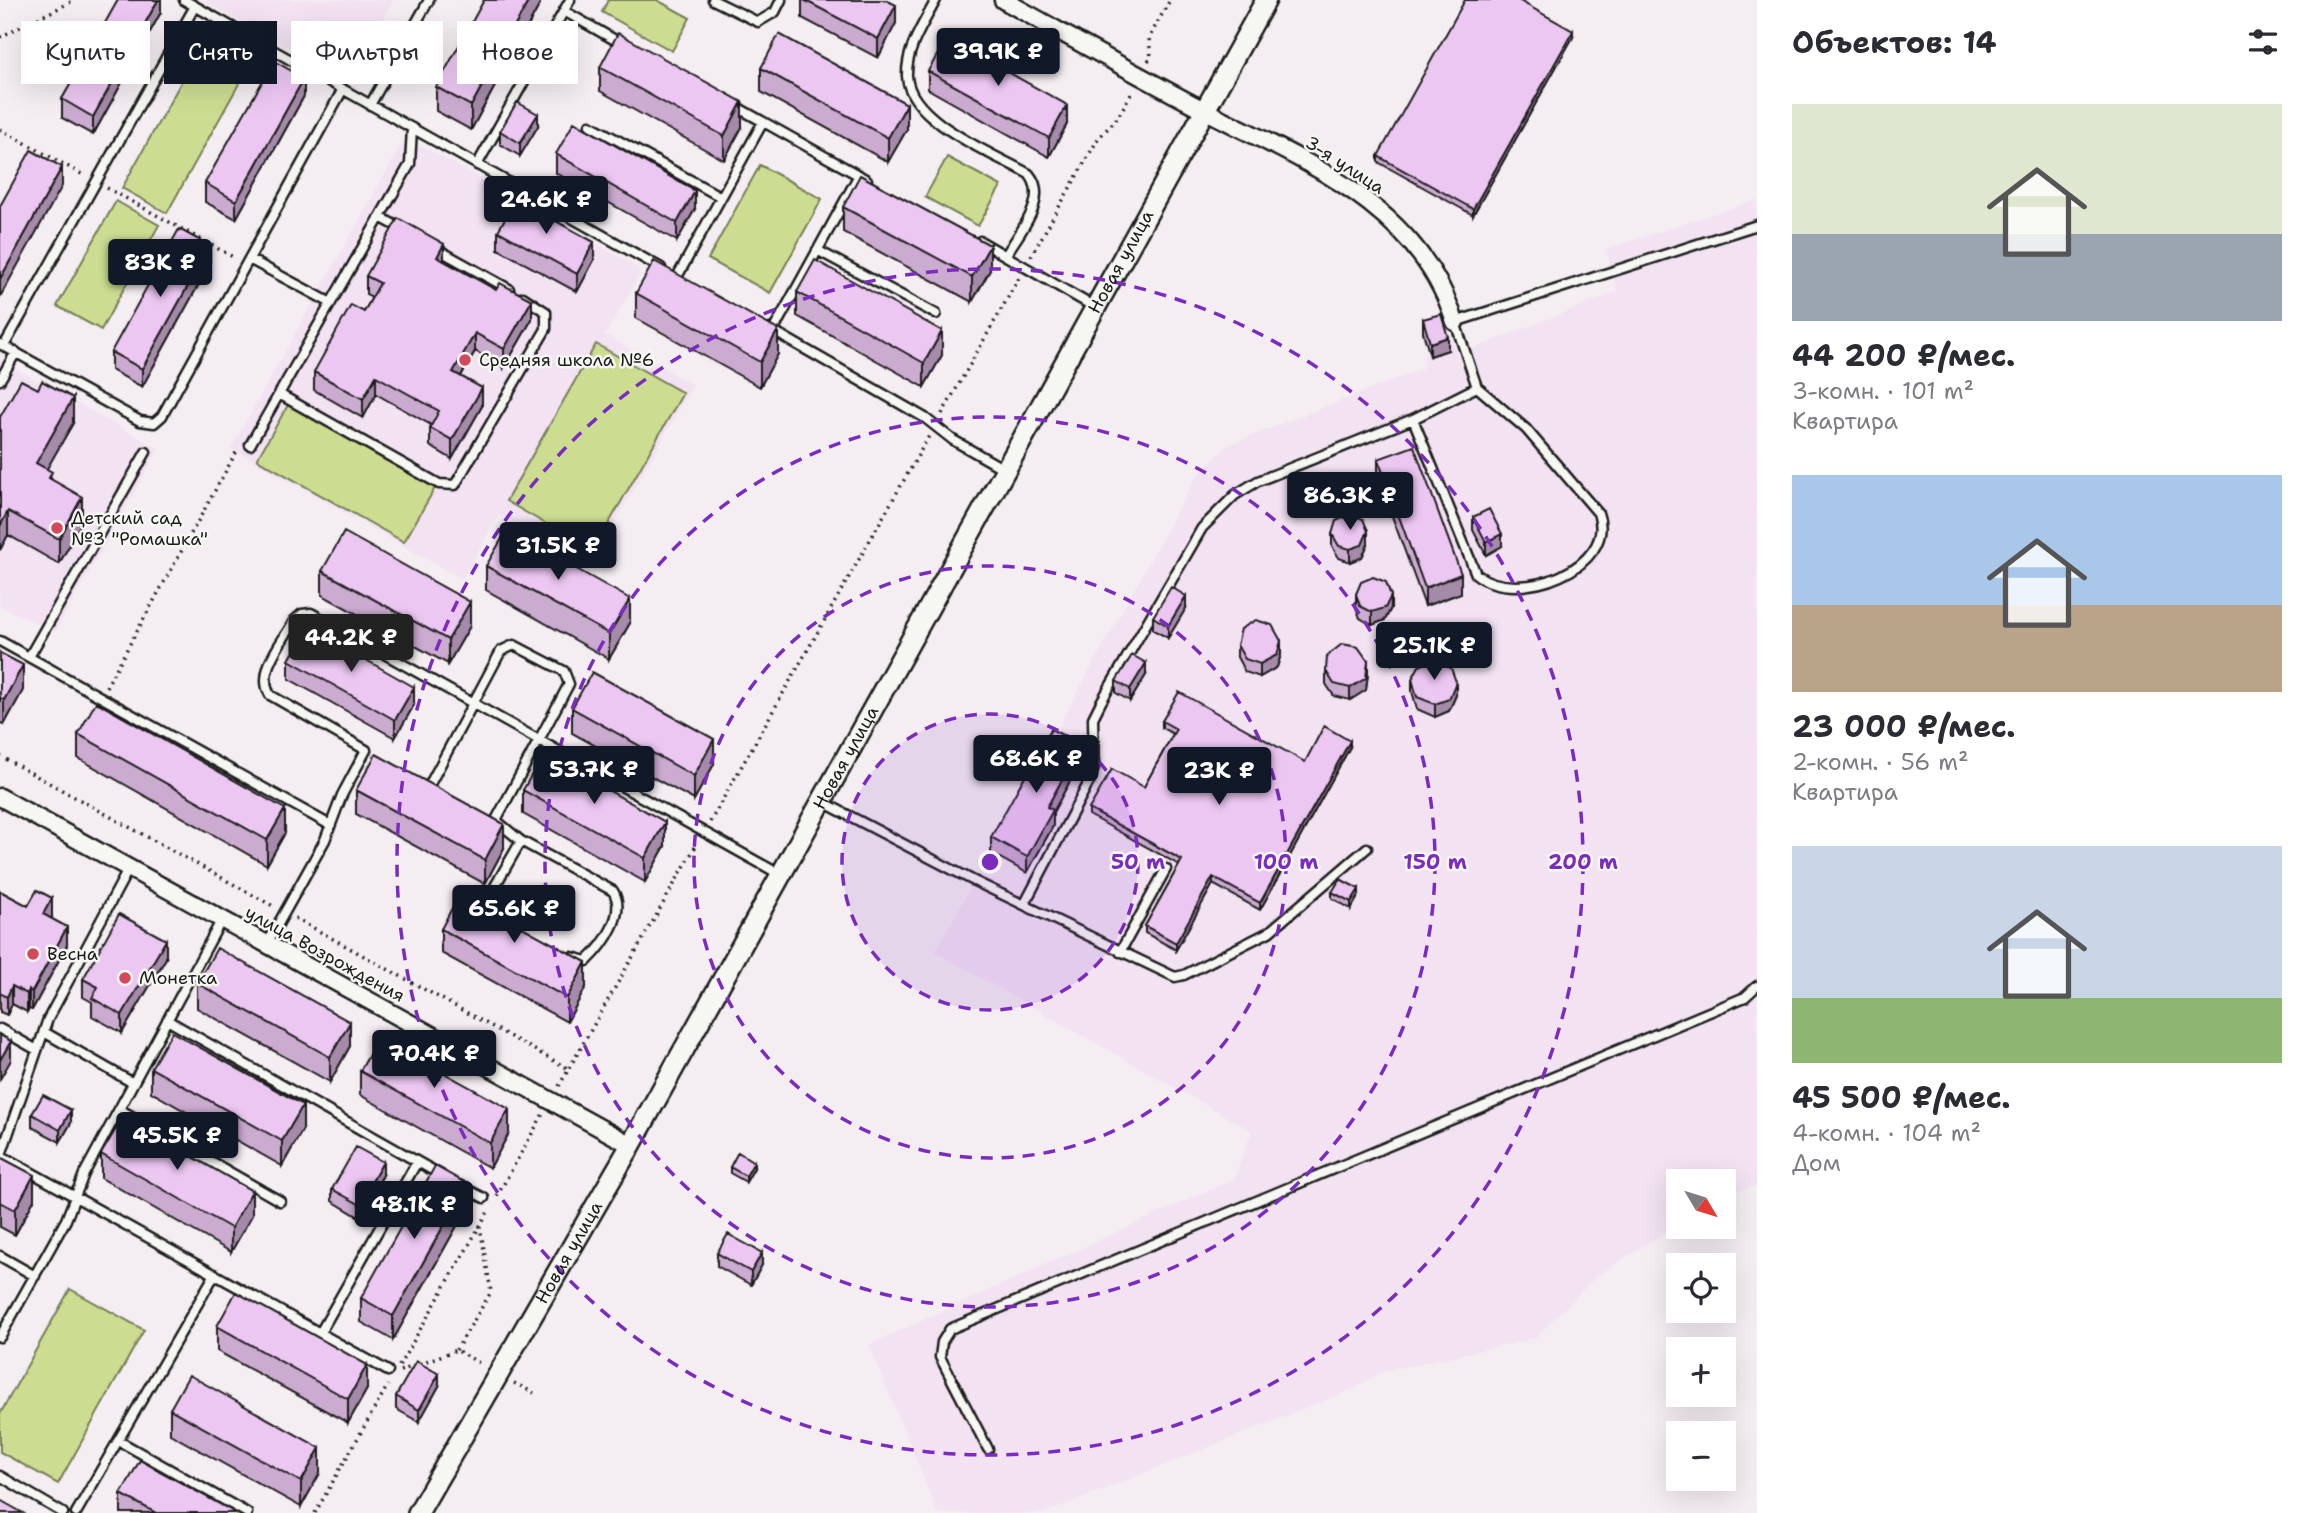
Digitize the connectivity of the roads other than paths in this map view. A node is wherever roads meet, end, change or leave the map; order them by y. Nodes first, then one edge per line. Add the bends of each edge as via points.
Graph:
1 (184, 0) edge
2 (429, 0) edge
3 (570, 0) edge
4 (713, 0) edge
5 (781, 0) edge
6 (936, 0) edge
7 (1003, 0) edge
8 (1266, 0) edge
9 (195, 6) junction
10 (564, 11) junction
11 (634, 50) edge
12 (343, 89) junction
13 (728, 102) edge
14 (370, 104) junction
15 (1204, 110) junction
16 (763, 122) junction
17 (590, 125) dead end
18 (412, 128) junction
19 (477, 164) junction
20 (859, 175) junction
21 (871, 182) edge
22 (721, 197) junction
23 (380, 217) junction
24 (1757, 225) edge
25 (969, 235) edge
26 (414, 236) edge
27 (426, 243) edge
28 (817, 250) junction
29 (1006, 255) junction
30 (248, 262) junction
31 (677, 277) junction
32 (689, 284) edge
33 (331, 303) junction
34 (1096, 308) junction
35 (936, 314) dead end
36 (1455, 322) junction
37 (761, 324) edge
38 (774, 331) junction
39 (2, 345) edge
40 (16, 352) junction
41 (0, 380) edge
42 (1477, 387) junction
43 (279, 394) junction
44 (1413, 419) junction
45 (250, 445) road end
46 (146, 452) dead end
47 (1004, 470) junction
48 (0, 641) edge
49 (29, 657) junction
50 (473, 701) junction
51 (539, 739) junction
52 (366, 750) junction
53 (377, 756) edge
54 (419, 779) edge
55 (430, 784) junction
56 (441, 790) edge
57 (0, 797) edge
58 (821, 801) junction
59 (485, 814) edge
60 (496, 820) junction
61 (330, 825) junction
62 (521, 841) junction
63 (1367, 848) dead end
64 (129, 868) junction
65 (1166, 869) dead end
66 (781, 875) junction
67 (1024, 905) junction
68 (222, 919) junction
69 (510, 923) edge
70 (267, 944) junction
71 (1120, 952) junction
72 (565, 953) edge
73 (1757, 986) edge
74 (167, 1020) junction
75 (0, 1029) edge
76 (44, 1032) junction
77 (37, 1050) junction
78 (134, 1083) junction
79 (119, 1109) junction
80 (631, 1145) junction
81 (0, 1155) edge
82 (417, 1162) junction
83 (75, 1197) junction
84 (484, 1198) dead end
85 (281, 1201) dead end
86 (0, 1256) edge
87 (215, 1274) junction
88 (35, 1276) junction
89 (320, 1333) junction
90 (0, 1337) edge
91 (388, 1371) dead end
92 (119, 1441) junction
93 (988, 1449) dead end
94 (0, 1476) edge
95 (63, 1513) edge
96 (76, 1513) edge
97 (247, 1513) edge
98 (418, 1513) edge

1 - 9 lane
2 - 14 lane
3 - 10 lane
4 - 5 lane via 758,22 775,12
6 - 29 lane via 912,46 907,76 910,91 928,116 1030,174 1037,183 1035,204
7 - 15 street, 3-я улица
8 - 15 street, Новая улица
9 - 12 lane
9 - 39 lane
10 - 11 lane
10 - 19 lane
12 - 14 lane
12 - 30 lane
13 - 16 lane
14 - 18 lane
15 - 34 street, Новая улица
15 - 36 street, 3-я улица via 1308,161 1363,196 1430,266
16 - 20 lane
16 - 22 lane
17 - 22 lane
18 - 19 lane
18 - 23 lane via 410,164
19 - 31 lane
20 - 21 lane
20 - 28 lane
22 - 31 lane
23 - 26 lane
23 - 33 lane
24 - 36 lane
25 - 29 lane
27 - 43 lane via 541,306 548,321 454,485 439,484
28 - 35 lane
28 - 38 lane
29 - 34 lane
30 - 33 lane
30 - 40 lane via 154,423 140,422
31 - 32 lane
33 - 43 lane
34 - 47 street, Новая улица
36 - 42 lane
37 - 38 lane
38 - 47 lane
39 - 40 lane
40 - 41 lane
42 - 44 lane
42 - 44 lane via 1526,429 1598,513 1603,525 1600,537 1562,577 1524,587 1490,584 1476,574
43 - 45 lane
44 - 67 lane via 1258,481 1235,495 1202,528 1093,718 1090,780
46 - 49 lane
47 - 58 street, Новая улица
48 - 49 lane
49 - 61 lane
50 - 51 lane
50 - 51 lane via 501,651 514,645 564,671 569,684
50 - 52 lane via 311,613 302,614 264,676 265,686 270,695
50 - 55 lane
51 - 60 lane
51 - 66 lane
52 - 53 lane
52 - 61 lane
54 - 55 lane
55 - 56 lane
57 - 64 street, улица Возрождения
58 - 66 street, Новая улица
58 - 67 lane
59 - 60 lane
60 - 62 lane
61 - 70 lane
62 - 69 lane via 487,900 488,911
62 - 72 lane via 613,891 619,900 619,912 598,951 587,961
63 - 71 lane via 1269,932 1184,975 1165,974
64 - 68 street, улица Возрождения
64 - 76 lane
65 - 71 lane
66 - 80 street, Новая улица
67 - 71 lane
68 - 70 street, улица Возрождения
68 - 74 lane
70 - 80 street, улица Возрождения
73 - 93 lane via 1745,997 950,1329 940,1357
74 - 78 lane
74 - 82 lane
75 - 77 lane
76 - 77 lane
76 - 78 lane
77 - 81 lane
78 - 79 lane
79 - 83 lane
79 - 85 lane
80 - 98 street, Новая улица
81 - 83 lane
82 - 84 lane
82 - 89 lane
83 - 87 lane
83 - 88 lane
86 - 88 lane
87 - 89 lane
87 - 92 lane
88 - 90 lane
89 - 91 lane
92 - 96 lane
92 - 97 lane
94 - 95 lane

